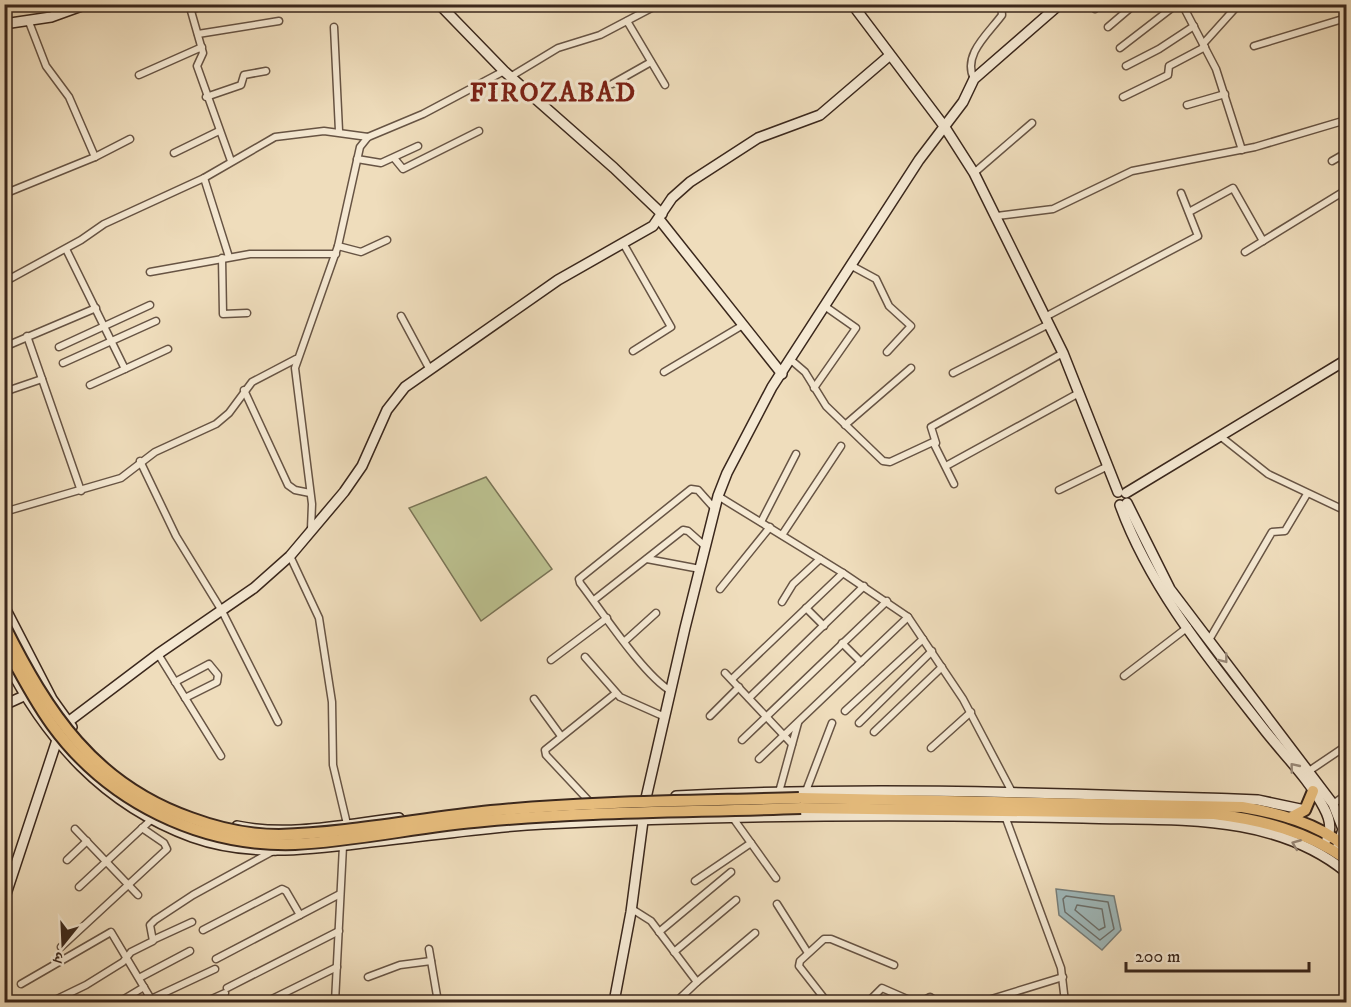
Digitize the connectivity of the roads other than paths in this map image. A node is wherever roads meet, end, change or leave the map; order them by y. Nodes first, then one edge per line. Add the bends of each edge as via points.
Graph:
1 (87, 4) edge
2 (213, 4) edge
3 (439, 4) edge
4 (659, 4) edge
5 (852, 4) edge
6 (1001, 4) edge
7 (1060, 4) edge
8 (1135, 4) edge
9 (1177, 4) edge
10 (1182, 4) edge
11 (1239, 4) edge
12 (190, 7) edge
13 (1347, 18) edge
14 (279, 21) dead end
15 (627, 21) junction
16 (28, 22) junction
17 (4, 24) edge
18 (1194, 26) junction
19 (334, 27) dead end
20 (1108, 27) dead end
21 (198, 34) junction
22 (1204, 45) junction
23 (1254, 46) dead end
24 (202, 47) junction
25 (1120, 48) dead end
26 (889, 56) junction
27 (651, 62) junction
28 (1126, 66) dead end
29 (266, 71) dead end
30 (507, 74) junction
31 (139, 75) dead end
32 (974, 79) junction
33 (612, 84) dead end
34 (665, 85) dead end
35 (1225, 94) junction
36 (206, 97) junction
37 (1123, 97) dead end
38 (1188, 105) dead end
39 (1347, 120) edge
40 (1032, 123) dead end
41 (944, 126) junction
42 (219, 131) junction
43 (339, 131) junction
44 (479, 131) dead end
45 (368, 137) junction
46 (130, 139) dead end
47 (418, 146) dead end
48 (1242, 150) junction
49 (174, 153) dead end
50 (1347, 153) edge
51 (95, 157) junction
52 (394, 158) junction
53 (357, 159) junction
54 (231, 161) junction
55 (1332, 161) dead end
56 (974, 173) junction
57 (204, 178) junction
58 (1347, 190) edge
59 (1181, 193) dead end
60 (4, 194) edge
61 (1189, 212) junction
62 (661, 216) junction
63 (997, 216) junction
64 (387, 240) dead end
65 (1263, 241) junction
66 (624, 243) junction
67 (338, 246) junction
68 (66, 249) junction
69 (1245, 252) dead end
70 (336, 254) junction
71 (225, 257) junction
72 (852, 266) junction
73 (150, 272) dead end
74 (4, 282) edge
75 (150, 305) dead end
76 (826, 307) junction
77 (96, 308) junction
78 (248, 313) dead end
79 (401, 316) dead end
80 (1047, 320) junction
81 (156, 321) dead end
82 (743, 325) junction
83 (105, 326) junction
84 (27, 336) junction
85 (112, 342) junction
86 (4, 347) edge
87 (59, 347) dead end
88 (168, 349) dead end
89 (633, 351) dead end
90 (887, 352) dead end
91 (1063, 353) junction
92 (296, 359) junction
93 (791, 360) junction
94 (1347, 360) edge
95 (63, 363) dead end
96 (912, 368) dead end
97 (125, 369) junction
98 (430, 370) junction
99 (664, 372) dead end
100 (953, 373) dead end
101 (782, 374) junction
102 (42, 379) junction
103 (90, 385) dead end
104 (814, 388) junction
105 (244, 390) junction
106 (4, 392) edge
107 (1079, 393) junction
108 (846, 425) junction
109 (1220, 436) junction
110 (936, 443) junction
111 (841, 446) dead end
112 (796, 454) dead end
113 (140, 461) junction
114 (946, 466) junction
115 (1108, 466) junction
116 (954, 484) dead end
117 (1059, 490) dead end
118 (81, 491) junction
119 (310, 493) junction
120 (1307, 494) junction
121 (718, 496) junction
122 (1123, 498) junction
123 (715, 509) junction
124 (1347, 511) edge
125 (4, 512) edge
126 (761, 522) junction
127 (770, 527) junction
128 (310, 532) junction
129 (782, 535) junction
130 (706, 547) junction
131 (290, 556) junction
132 (646, 559) junction
133 (820, 559) junction
134 (700, 569) junction
135 (843, 573) junction
136 (864, 586) junction
137 (720, 589) dead end
138 (594, 600) junction
139 (887, 601) junction
140 (782, 602) dead end
141 (4, 606) edge
142 (806, 608) junction
143 (222, 611) junction
144 (656, 613) dead end
145 (908, 617) junction
146 (607, 618) junction
147 (4, 625) edge
148 (824, 626) junction
149 (1188, 627) junction
150 (923, 639) junction
151 (1209, 640) junction
152 (626, 641) junction
153 (4, 643) edge
154 (842, 643) junction
155 (932, 651) junction
156 (158, 654) junction
157 (4, 657) edge
158 (585, 657) dead end
159 (551, 660) dead end
160 (861, 662) junction
161 (942, 667) junction
162 (725, 673) dead end
163 (1124, 676) dead end
164 (732, 680) junction
165 (175, 682) junction
166 (739, 687) junction
167 (671, 691) junction
168 (616, 693) junction
169 (1250, 693) junction
170 (26, 695) junction
171 (185, 698) junction
172 (749, 698) junction
173 (534, 699) dead end
174 (1241, 699) junction
175 (4, 705) edge
176 (845, 711) dead end
177 (971, 712) junction
178 (710, 716) dead end
179 (665, 717) junction
180 (767, 717) junction
181 (67, 721) junction
182 (278, 722) dead end
183 (799, 722) junction
184 (832, 723) dead end
185 (859, 723) dead end
186 (874, 732) dead end
187 (561, 736) junction
188 (785, 736) junction
189 (742, 740) dead end
190 (57, 741) junction
191 (792, 744) junction
192 (1347, 746) edge
193 (931, 748) dead end
194 (221, 756) dead end
195 (759, 759) dead end
196 (1309, 771) junction
197 (1313, 791) junction
198 (779, 792) junction
199 (1012, 792) junction
200 (1347, 795) edge
201 (646, 798) junction
202 (802, 799) junction
203 (588, 800) junction
204 (1333, 804) junction
205 (1305, 810) junction
206 (1005, 816) junction
207 (153, 818) junction
208 (733, 818) junction
209 (1290, 818) junction
210 (644, 821) junction
211 (1344, 823) edge
212 (346, 824) junction
213 (142, 828) junction
214 (75, 829) dead end
215 (87, 841) junction
216 (751, 843) junction
217 (1324, 845) junction
218 (343, 846) junction
219 (1338, 850) edge
220 (273, 851) junction
221 (1347, 859) edge
222 (67, 860) dead end
223 (106, 861) junction
224 (731, 872) dead end
225 (1347, 872) edge
226 (776, 879) dead end
227 (695, 881) dead end
228 (128, 884) junction
229 (79, 886) dead end
230 (340, 894) junction
231 (138, 895) dead end
232 (4, 900) edge
233 (736, 900) dead end
234 (777, 904) dead end
235 (632, 909) junction
236 (300, 915) junction
237 (192, 922) dead end
238 (203, 930) dead end
239 (339, 931) junction
240 (659, 932) junction
241 (755, 933) dead end
242 (155, 939) junction
243 (61, 947) dead end
244 (429, 949) dead end
245 (190, 951) dead end
246 (674, 952) junction
247 (808, 953) junction
248 (128, 956) junction
249 (216, 959) dead end
250 (431, 961) junction
251 (894, 965) dead end
252 (337, 967) junction
253 (215, 969) dead end
254 (368, 977) dead end
255 (1063, 977) junction
256 (139, 978) junction
257 (697, 982) junction
258 (21, 984) dead end
259 (144, 987) junction
260 (985, 1001) edge
261 (51, 1002) edge
262 (119, 1002) edge
263 (205, 1002) edge
264 (266, 1002) edge
265 (335, 1002) edge
266 (438, 1002) edge
267 (614, 1002) edge
268 (676, 1002) edge
269 (826, 1002) edge
270 (868, 1002) edge
271 (914, 1002) edge
272 (921, 1002) edge
273 (937, 1002) edge
274 (1065, 1002) edge

1 - 16 main road
2 - 12 street
3 - 30 main road
4 - 15 street
5 - 26 main road
6 - 32 street via 1002,15 971,58
7 - 32 main road
8 - 20 street
9 - 25 street
10 - 18 street
11 - 22 street
12 - 21 street
13 - 23 street
14 - 21 street
15 - 27 street
15 - 30 street via 600,35 558,48
16 - 17 main road
16 - 51 street via 48,70 67,91
18 - 22 street
18 - 28 street
19 - 43 street
21 - 24 street
22 - 35 street
22 - 37 street via 1169,66 1168,75
24 - 31 street
24 - 36 street via 197,66
26 - 41 main road
26 - 62 main road via 820,115 758,138 690,182
27 - 33 street
27 - 34 street
29 - 36 street via 244,75 241,85
30 - 45 street
30 - 62 main road via 614,168
32 - 41 main road via 963,102
35 - 38 street
35 - 48 street
36 - 42 street
39 - 48 street
40 - 56 street
41 - 56 main road
41 - 72 main road
42 - 49 street
42 - 54 street
43 - 45 street
43 - 54 street via 275,136
44 - 52 street via 403,169
45 - 53 street via 361,144
46 - 51 street
47 - 52 street
48 - 63 street via 1132,171 1053,209
50 - 55 street
51 - 60 street
52 - 53 street via 376,164
53 - 67 street
54 - 57 street
56 - 63 main road
57 - 68 street via 112,220
57 - 71 street
58 - 65 street
59 - 61 street
61 - 65 street via 1233,188
61 - 80 street via 1198,236
62 - 66 main road via 653,226
62 - 82 main road
63 - 80 main road
64 - 67 street via 361,252
65 - 69 street
66 - 89 street via 672,327
66 - 98 main road via 544,289
67 - 70 street
68 - 74 street
68 - 77 street
70 - 71 street
70 - 92 street
71 - 73 street
71 - 78 street via 223,314
72 - 76 main road
72 - 90 street via 876,279 889,306 911,326
75 - 83 street
76 - 93 main road
76 - 104 street via 856,328
77 - 83 street
77 - 84 street
79 - 98 street
80 - 91 main road
80 - 100 street
81 - 85 street
82 - 99 street
82 - 101 main road
83 - 85 street
83 - 87 street
84 - 86 street
84 - 102 street
85 - 95 street
85 - 97 street
88 - 97 street
91 - 107 main road
91 - 110 street via 931,427
92 - 105 street
92 - 119 street
93 - 101 main road
93 - 104 street via 805,372
94 - 109 main road
96 - 108 street
97 - 103 street
98 - 128 main road via 392,401 355,477
101 - 121 main road via 764,401
102 - 106 street
102 - 118 street
104 - 108 street
105 - 113 street via 230,412 216,424
105 - 119 street via 288,485
107 - 114 street
107 - 115 main road
108 - 110 street via 887,463
109 - 120 street via 1257,466
109 - 122 main road
110 - 114 street
111 - 129 street
112 - 126 street
113 - 118 street via 122,478
113 - 143 street via 176,536
114 - 116 street
115 - 117 street
115 - 122 main road
118 - 125 street
119 - 128 street
120 - 124 street
120 - 151 street via 1285,531 1272,532
121 - 123 main road
121 - 126 street
122 - 149 main road via 1156,583
122 - 151 main road via 1164,580
123 - 130 main road
123 - 138 street via 698,490 691,489 580,577 580,583
126 - 127 street
127 - 129 street
127 - 137 street
128 - 131 main road
129 - 133 street
130 - 132 street via 683,530
130 - 134 main road
131 - 143 main road
131 - 212 street via 319,618 332,702 333,765
132 - 134 street
132 - 138 street
133 - 135 street
133 - 140 street via 790,588
134 - 167 main road
135 - 136 street
135 - 142 street
136 - 139 street
136 - 148 street
138 - 146 street
139 - 145 street
139 - 154 street
141 - 181 main road
142 - 148 street
142 - 164 street
143 - 156 main road
143 - 182 street
144 - 152 street
145 - 150 street
145 - 160 street
146 - 152 street
146 - 159 street
147 - 202 main road, bridge via 48,705 92,759 142,797 211,826 276,835 537,807
148 - 172 street
149 - 163 street
149 - 174 main road
150 - 155 street
150 - 176 street
151 -> 169 main road
152 - 167 street via 660,684
153 - 202 main road, bridge via 53,727 86,765 147,809 224,838 295,844 483,821
154 - 160 street
154 - 180 street
155 - 161 street
155 - 185 street
156 - 165 street
156 - 181 main road
157 - 170 main road
158 - 168 street
160 - 183 street
161 - 177 street
161 - 186 street
162 - 164 street
164 - 166 street
165 - 171 street
165 - 171 street via 208,664 218,675 217,682
166 - 172 street
166 - 178 street
167 - 179 main road
168 - 179 street
168 - 187 street
169 - 174 main road
169 - 196 main road
170 - 175 main road
170 - 190 main road
171 - 194 street
172 - 180 street
173 - 187 street
197 -> 174 main road
177 - 193 street
177 - 199 street
179 - 201 main road
180 - 188 street
180 - 189 street
181 - 190 main road
181 - 212 main road via 109,767 144,792 187,811 241,827 282,829
183 - 188 street
183 - 191 street
184 - 202 street
187 - 203 street via 544,753
188 - 191 street
188 - 195 street
190 - 207 main road via 93,780
190 - 232 main road
191 - 198 street
192 - 196 street
196 - 204 main road
197 - 205 main road
197 - 217 main road via 1328,818
198 - 201 main road
198 - 202 main road
199 - 202 main road
199 - 205 main road via 1242,799
200 - 204 street
201 - 203 main road
201 - 210 main road
202 - 209 main road via 1222,805
202 - 217 main road via 1214,814 1267,822
203 - 212 main road
204 - 211 main road
205 - 209 main road
206 - 208 main road
217 -> 206 main road via 1298,844 1239,825
206 - 255 street
207 - 213 street
207 - 220 main road via 192,837
208 - 210 main road
208 - 216 street
209 - 217 main road
210 - 218 main road via 540,824
210 - 235 main road
211 - 219 main road
213 - 223 street
213 - 228 street via 164,843 166,849
214 - 215 street
215 - 222 street
215 - 223 street
216 - 226 street
216 - 227 street
217 - 219 main road
217 - 219 main road
218 - 220 main road
218 - 230 street
219 - 221 main road
219 - 225 main road
220 - 242 street via 153,922
223 - 228 street
223 - 229 street
224 - 240 street
228 - 231 street
228 - 243 street
230 - 236 street
230 - 239 street
233 - 246 street
234 - 247 street
235 - 240 street via 648,918
235 - 267 main road
236 - 238 street via 282,889
236 - 249 street
237 - 242 street
239 - 252 street
239 - 263 street
240 - 246 street
241 - 257 street
242 - 248 street
244 - 250 street
245 - 256 street
246 - 257 street
247 - 251 street via 827,938
247 - 269 street via 799,966
248 - 256 street
248 - 258 street via 111,932
248 - 261 street via 86,985
250 - 254 street via 400,965
250 - 266 street
252 - 264 street
252 - 265 street
253 - 259 street via 153,999
255 - 260 street
255 - 274 street
256 - 259 street
257 - 268 street
259 - 262 street
270 - 271 street via 882,988
272 - 273 street via 930,997

